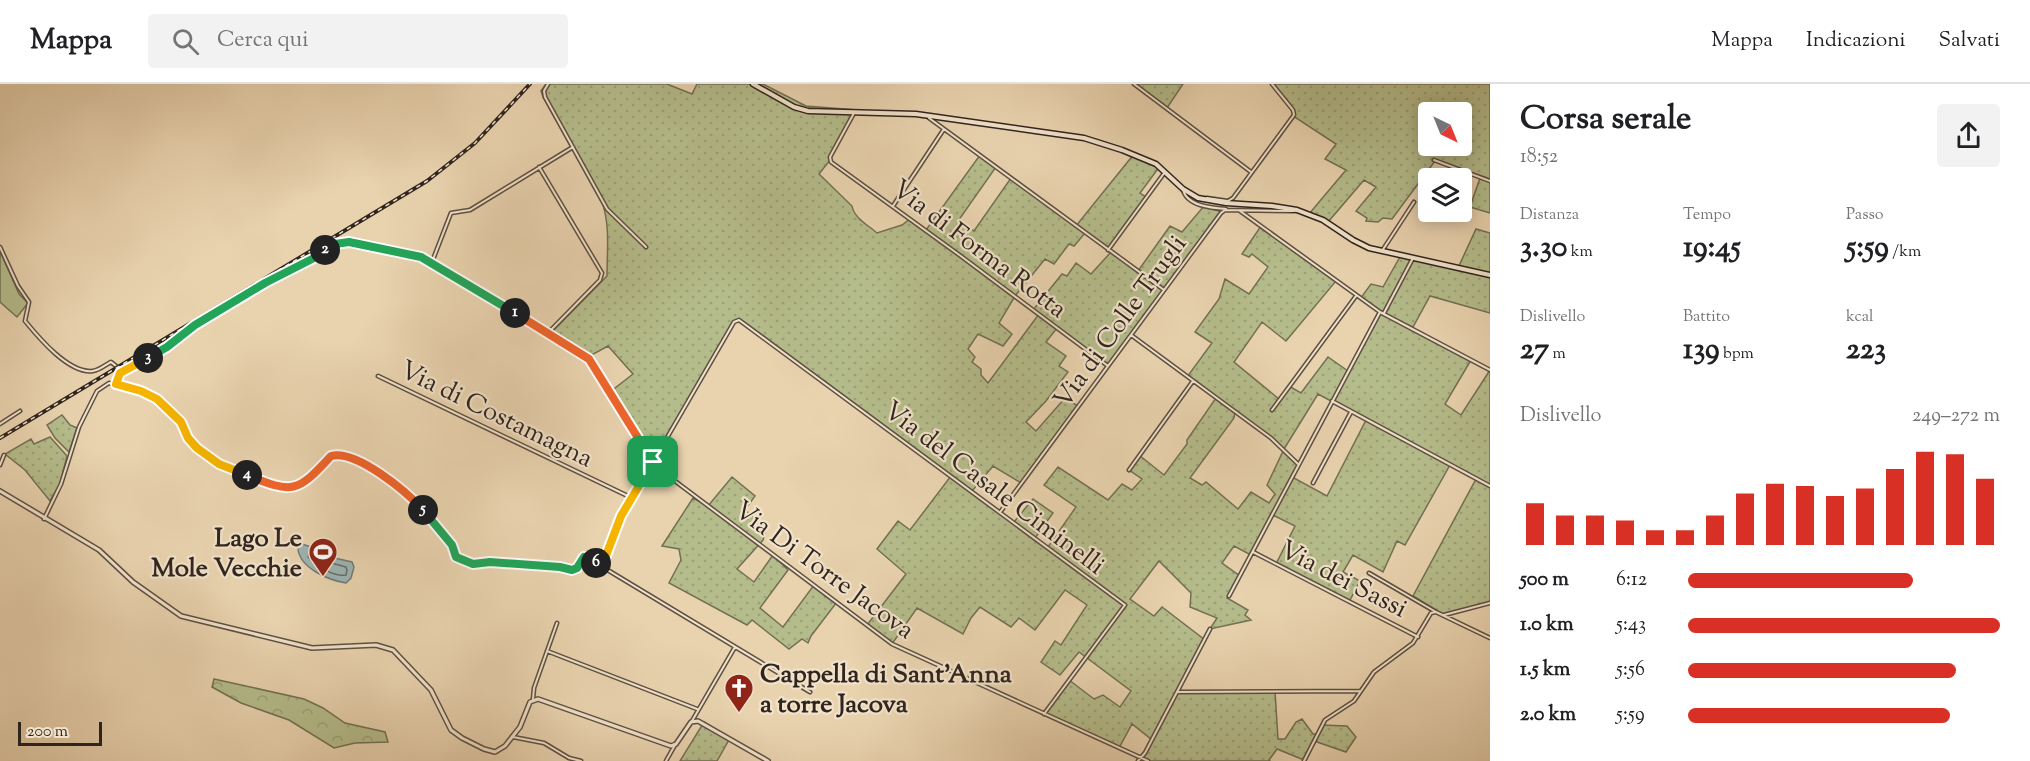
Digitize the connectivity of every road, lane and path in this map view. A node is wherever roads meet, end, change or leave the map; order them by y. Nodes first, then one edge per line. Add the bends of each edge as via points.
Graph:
1 (548, 84) edge
2 (753, 84) edge
3 (1134, 84) edge
4 (1272, 84) edge
5 (855, 112) junction
6 (926, 115) junction
7 (944, 129) junction
8 (573, 147) junction
9 (1434, 160) dead end
10 (539, 167) junction
11 (1166, 171) junction
12 (1251, 172) junction
13 (1490, 181) edge
14 (1183, 189) junction
15 (1204, 199) junction
16 (1414, 202) dead end
17 (893, 206) junction
18 (1232, 210) junction
19 (1297, 210) junction
20 (1240, 211) junction
21 (0, 247) edge
22 (646, 247) dead end
23 (1108, 250) junction
24 (1382, 251) junction
25 (1413, 258) junction
26 (431, 263) junction
27 (1490, 275) edge
28 (1164, 290) junction
29 (1356, 296) junction
30 (1382, 313) junction
31 (548, 333) junction
32 (1131, 335) junction
33 (116, 366) dead end
34 (1108, 366) junction
35 (1490, 370) edge
36 (378, 376) dead end
37 (1193, 381) junction
38 (116, 384) junction
39 (1332, 402) junction
40 (1272, 410) dead end
41 (20, 411) dead end
42 (1351, 412) junction
43 (0, 424) edge
44 (4, 455) dead end
45 (653, 462) junction
46 (1298, 464) junction
47 (0, 465) edge
48 (1129, 470) dead end
49 (1313, 483) dead end
50 (1490, 486) edge
51 (0, 491) edge
52 (632, 498) junction
53 (1000, 512) junction
54 (44, 519) junction
55 (1253, 552) junction
56 (602, 566) junction
57 (1370, 573) dead end
58 (1228, 596) dead end
59 (1490, 603) edge
60 (1436, 612) junction
61 (1444, 615) junction
62 (557, 623) dead end
63 (1210, 630) dead end
64 (1418, 637) junction
65 (1490, 638) edge
66 (735, 647) junction
67 (547, 651) junction
68 (1362, 691) junction
69 (810, 692) dead end
70 (1178, 692) junction
71 (533, 699) junction
72 (698, 709) junction
73 (1044, 714) junction
74 (692, 721) junction
75 (513, 737) junction
76 (675, 745) junction
77 (565, 756) junction
78 (1139, 759) edge
79 (563, 761) edge
80 (580, 761) edge
81 (666, 761) edge
82 (768, 761) edge
83 (1148, 761) edge
84 (1304, 761) edge

1 - 8 street via 545,96
2 - 5 main road via 804,111
3 - 12 street
4 - 12 street via 1294,113
5 - 6 main road
5 - 17 street, Via di Forma Rotta via 830,160
6 - 7 street
6 - 11 main road via 1082,138 1141,157
7 - 17 street
7 - 23 street
8 - 10 street
8 - 22 street via 608,210
9 - 13 street
10 - 26 street via 471,209 453,212
10 - 31 street via 603,273
11 - 14 main road
11 - 23 street
12 - 15 street via 1230,200
14 - 15 main road
14 - 18 street via 1197,203
15 - 19 main road
16 - 24 street
17 - 34 street, Via di Forma Rotta
18 - 20 street
18 - 28 street, Via di Colle Trugli via 1219,214
19 - 20 street
19 - 24 main road via 1325,221 1362,245
20 - 29 street
21 - 33 street via 28,301 25,321 54,352 85,371 111,362
23 - 28 street
24 - 25 main road
25 - 27 main road
25 - 30 street
26 - 31 street, Via Di Torre Jacova
26 - 38 street, Via Di Torre Jacova via 419,256 354,242 335,244 195,325 161,351 119,371
28 - 32 street, Via di Colle Trugli
29 - 30 street
29 - 40 street
30 - 35 street
30 - 39 street
31 - 45 street, Via Di Torre Jacova via 590,360
32 - 34 street, Via di Colle Trugli
32 - 37 street
34 - 53 street, Via di Colle Trugli
36 - 52 street, Via di Costamagna
37 - 46 street via 1272,438
37 - 48 street
38 - 54 street via 106,384 96,393
38 - 56 street via 160,401 183,424 189,440 215,461 275,486 290,488 305,483 333,455 382,474 421,507 459,559 473,564 490,562 574,570 584,557
39 - 42 street
39 - 46 street
41 - 43 street
42 - 49 street
42 - 50 street
44 - 47 street
45 - 52 street
45 - 53 street, Via del Casale Ciminelli via 737,320
45 - 73 street, Via Di Torre Jacova via 892,644
46 - 55 street
51 - 54 street
52 - 56 street
53 - 73 street, Via del Casale Ciminelli via 1125,605
54 - 75 street via 99,550 131,581 180,615 314,648 385,647 397,653 429,687 448,726 460,737 493,752
55 - 58 street
55 - 64 street, Via dei Sassi
56 - 66 street
57 - 60 street
59 - 61 street
60 - 61 street
60 - 64 street via 1431,613
61 - 65 street
62 - 67 street
63 - 70 street
64 - 68 street via 1374,672
66 - 69 street
66 - 72 street
67 - 71 street
67 - 72 street
68 - 70 street
68 - 84 street via 1354,702 1325,719
70 - 78 street
71 - 75 street
71 - 76 street via 546,700 663,744
72 - 74 street
73 - 78 street, Via Di Torre Jacova
74 - 76 street
74 - 82 street via 706,724
75 - 77 street via 544,742
76 - 81 street
77 - 79 street
77 - 80 street
78 - 83 street, Via Di Torre Jacova

